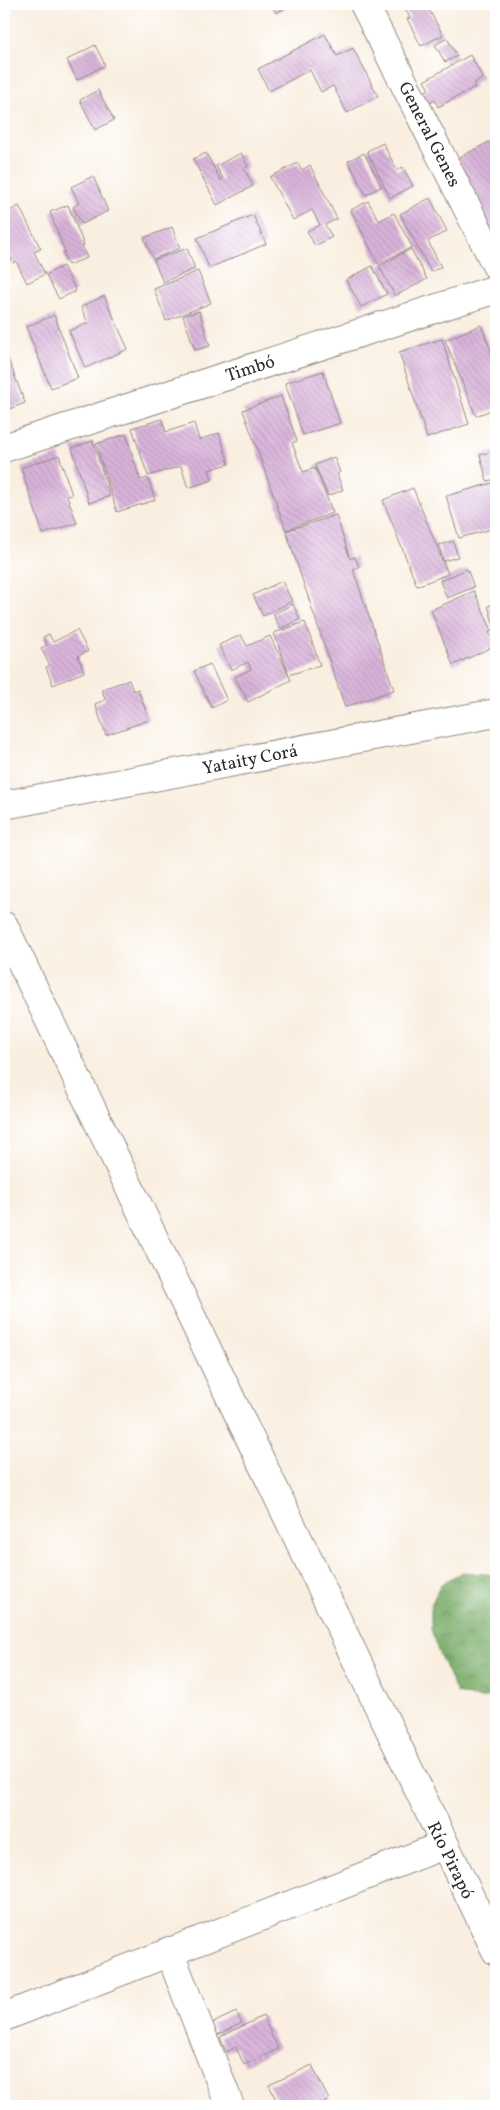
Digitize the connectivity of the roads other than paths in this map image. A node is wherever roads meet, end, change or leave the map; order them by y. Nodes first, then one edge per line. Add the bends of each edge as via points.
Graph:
1 (364, 4) edge
2 (496, 265) edge
3 (496, 289) edge
4 (4, 448) edge
5 (496, 713) edge
6 (4, 806) edge
7 (4, 926) edge
8 (444, 1845) junction
9 (169, 1951) junction
10 (496, 1951) edge
11 (4, 2017) edge
12 (230, 2106) edge

1 - 2 street, General Genes
3 - 4 street, Timbó
5 - 6 street, Yataity Corá
7 - 8 street, Río Pirapó
8 - 9 street
8 - 10 street, Río Pirapó
9 - 11 street
9 - 12 street

